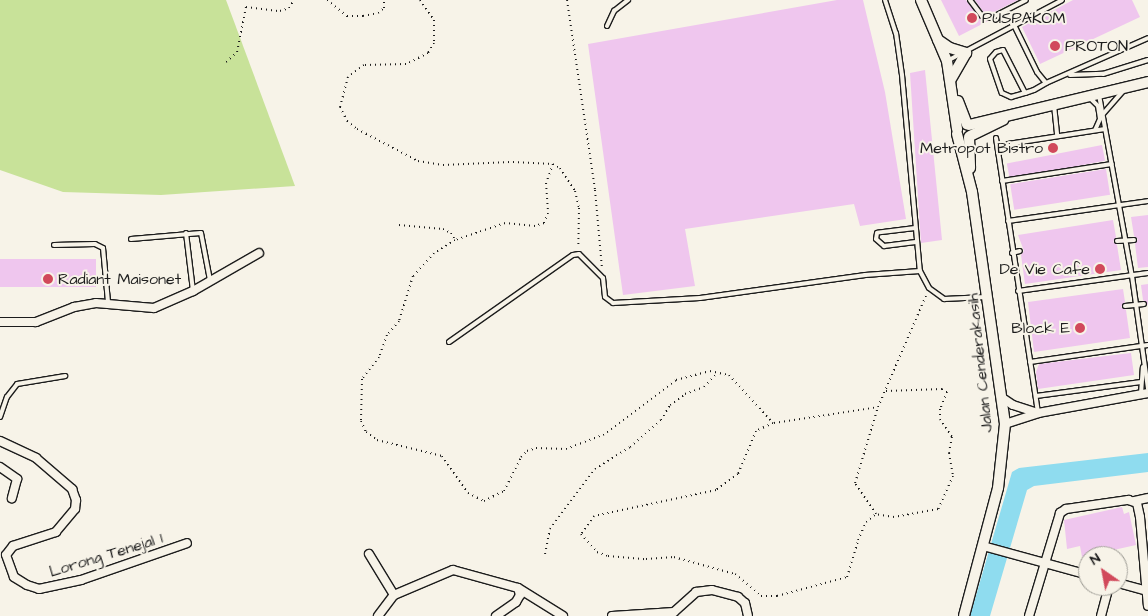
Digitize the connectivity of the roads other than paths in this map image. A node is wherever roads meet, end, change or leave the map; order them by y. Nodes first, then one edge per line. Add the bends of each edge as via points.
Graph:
1 (628, 0) edge
2 (885, 0) edge
3 (921, 0) edge
4 (970, 0) edge
5 (1026, 0) edge
6 (1062, 0) edge
7 (607, 26) dead end
8 (1015, 27) junction
9 (1148, 38) edge
10 (938, 40) junction
11 (966, 53) junction
12 (1148, 60) edge
13 (947, 61) junction
14 (1066, 75) junction
15 (1148, 82) edge
16 (952, 83) junction
17 (1046, 83) junction
18 (1124, 89) junction
19 (1025, 93) junction
20 (1094, 96) junction
21 (1054, 105) junction
22 (1017, 113) junction
23 (1102, 114) junction
24 (963, 128) junction
25 (1105, 128) junction
26 (1095, 130) junction
27 (1057, 136) junction
28 (970, 137) junction
29 (996, 138) dead end
30 (1008, 144) dead end
31 (1112, 164) junction
32 (1002, 181) junction
33 (972, 192) junction
34 (1148, 201) edge
35 (1120, 205) junction
36 (1008, 221) junction
37 (914, 228) junction
38 (186, 234) junction
39 (130, 238) dead end
40 (1126, 240) junction
41 (1134, 240) dead end
42 (1116, 241) dead end
43 (916, 242) junction
44 (54, 245) dead end
45 (1020, 251) dead end
46 (258, 253) dead end
47 (1012, 253) junction
48 (920, 271) junction
49 (1148, 273) edge
50 (1132, 276) junction
51 (210, 280) junction
52 (193, 291) junction
53 (1018, 291) junction
54 (988, 297) junction
55 (108, 302) junction
56 (1136, 304) junction
57 (1144, 304) dead end
58 (1126, 306) dead end
59 (1030, 318) dead end
60 (1022, 319) junction
61 (0, 322) edge
62 (449, 342) dead end
63 (1148, 345) edge
64 (1142, 346) junction
65 (1030, 362) junction
66 (1143, 365) junction
67 (65, 376) dead end
68 (1141, 382) junction
69 (1148, 382) edge
70 (1148, 388) edge
71 (1145, 394) edge
72 (1036, 396) junction
73 (1001, 397) junction
74 (1038, 413) junction
75 (0, 417) edge
76 (1005, 424) junction
77 (0, 441) edge
78 (0, 467) edge
79 (12, 498) dead end
80 (1148, 498) edge
81 (1134, 501) junction
82 (187, 543) dead end
83 (986, 547) junction
84 (369, 554) dead end
85 (1044, 564) junction
86 (1078, 572) edge
87 (1128, 586) edge
88 (518, 588) junction
89 (1147, 591) junction
90 (394, 595) junction
91 (1107, 596) edge
92 (1148, 606) edge
93 (378, 616) edge
94 (496, 616) edge
95 (563, 616) edge
96 (612, 616) edge
97 (748, 616) edge
98 (964, 616) edge
99 (1029, 616) edge
100 (1102, 616) edge

1 - 7 lane via 614,11
2 - 37 lane via 896,33 902,75
3 - 10 street
4 - 5 lane via 982,16 992,18
6 - 8 lane
8 - 11 lane via 994,35
8 - 17 lane via 1037,72
9 - 14 lane
10 - 11 street
10 - 13 street
11 - 13 lane
11 - 16 street
12 - 14 lane via 1103,74
13 - 16 street
14 - 17 lane
15 - 18 street
16 - 24 street
17 - 19 lane
18 - 20 street
18 - 23 lane
19 - 19 lane via 1003,50 996,52 990,59 1002,93 1011,97
20 - 21 street
20 - 23 lane
20 - 26 lane via 1100,119
21 - 22 street
21 - 27 lane
22 - 24 street
22 - 28 street
23 - 25 lane
24 - 28 street
24 - 33 street, Jalan Cenderakasih
25 - 26 lane
25 - 31 lane
26 - 27 lane
27 - 30 lane
28 - 33 street
29 - 32 lane
31 - 32 lane
31 - 35 lane
32 - 36 lane
33 - 54 street, Jalan Cenderakasih
34 - 35 lane
35 - 36 lane
35 - 40 lane
36 - 47 lane
37 - 43 lane
37 - 43 lane via 877,233 876,239 884,246
38 - 39 lane
38 - 51 lane via 198,231 203,237
38 - 52 lane
40 - 41 lane
40 - 42 lane
40 - 50 lane
43 - 48 lane
44 - 55 lane via 96,244 103,248
45 - 47 lane
46 - 51 street
47 - 53 lane
48 - 54 lane via 929,288 944,299
48 - 62 lane via 613,303 605,297 603,278 579,254 562,262
49 - 50 lane
50 - 53 lane
50 - 56 lane
51 - 52 street
52 - 55 street via 144,310
53 - 60 lane
54 - 73 street, Jalan Cenderakasih
55 - 61 street via 74,307 36,322
56 - 57 lane
56 - 58 lane
56 - 64 lane
59 - 60 lane
60 - 65 lane
63 - 64 lane
64 - 65 lane
64 - 66 lane
65 - 72 lane
66 - 68 lane
66 - 69 lane
67 - 75 lane via 18,384 7,397
68 - 71 lane
68 - 72 lane
69 - 70 lane
71 - 74 street
72 - 74 lane
73 - 74 street via 1012,406
73 - 76 street, Jalan Cenderakasih
74 - 76 street
76 - 83 street, Jalan Cenderakasih via 998,488
77 - 82 street, Lorong Tenejal 1 via 36,458 72,489 76,500 75,509 56,532 14,546 6,555 14,577 27,585 39,590 81,580
78 - 79 street via 13,473 17,479
80 - 81 street
81 - 85 street via 1066,509 1060,513
81 - 89 street via 1140,517
83 - 85 street
83 - 98 street, Jalan Cenderakasih
84 - 90 street
85 - 86 street
85 - 99 street
87 - 89 street
88 - 90 street via 452,570
88 - 94 street via 520,595 516,602
88 - 95 street
89 - 92 street
90 - 93 street
91 - 100 street
96 - 97 street via 674,612 696,592 712,590 738,597 745,604

